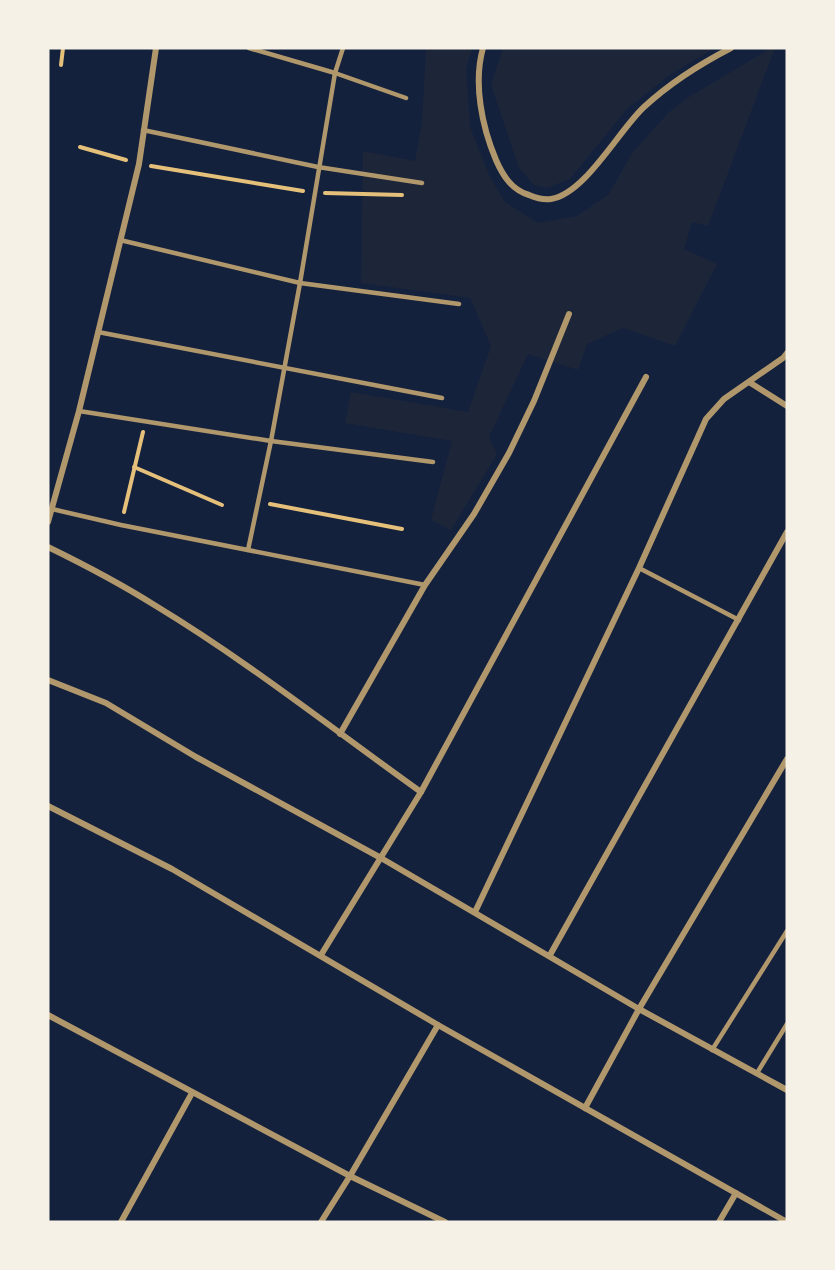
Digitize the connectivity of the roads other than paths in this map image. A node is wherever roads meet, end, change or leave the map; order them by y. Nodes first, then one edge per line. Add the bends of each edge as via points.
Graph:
1 (156, 48) edge
2 (249, 48) edge
3 (343, 48) edge
4 (731, 48) edge
5 (483, 51) edge
6 (335, 73) junction
7 (406, 98) dead end
8 (143, 130) junction
9 (318, 167) junction
10 (422, 183) dead end
11 (120, 240) junction
12 (300, 283) junction
13 (459, 304) dead end
14 (569, 314) dead end
15 (98, 332) junction
16 (787, 353) edge
17 (283, 369) junction
18 (646, 377) dead end
19 (749, 382) junction
20 (442, 398) dead end
21 (787, 406) edge
22 (79, 411) junction
23 (271, 441) junction
24 (433, 462) dead end
25 (50, 508) edge
26 (48, 522) edge
27 (787, 532) edge
28 (48, 547) edge
29 (248, 550) junction
30 (639, 568) junction
31 (425, 585) junction
32 (739, 620) junction
33 (48, 680) edge
34 (340, 734) junction
35 (787, 759) edge
36 (421, 792) junction
37 (48, 806) edge
38 (381, 858) junction
39 (475, 912) junction
40 (787, 931) edge
41 (550, 955) junction
42 (321, 956) junction
43 (639, 1009) junction
44 (48, 1015) edge
45 (787, 1024) edge
46 (438, 1026) junction
47 (712, 1050) junction
48 (757, 1073) junction
49 (787, 1090) edge
50 (192, 1093) junction
51 (585, 1108) junction
52 (350, 1176) junction
53 (736, 1193) junction
54 (121, 1222) edge
55 (321, 1222) edge
56 (445, 1222) edge
57 (719, 1222) edge
58 (787, 1222) edge

1 - 8 street
2 - 6 lane
3 - 6 lane
4 - 5 street via 673,83 643,108 585,178 569,192 552,199 521,193 506,180 496,160 481,99
6 - 7 lane
6 - 9 lane
8 - 9 lane
8 - 11 street via 139,164
9 - 10 lane
9 - 12 lane
11 - 12 lane
11 - 15 street
12 - 13 lane
12 - 17 lane
14 - 31 street via 509,453 474,514
15 - 17 lane
15 - 22 street
16 - 19 street
17 - 20 lane
17 - 23 lane
18 - 36 street
19 - 21 street
19 - 30 street via 724,399 706,419
22 - 23 lane
22 - 25 street
23 - 24 lane
23 - 29 lane
25 - 26 street
25 - 29 lane
27 - 32 street
28 - 34 street via 157,606
29 - 31 lane
30 - 32 lane
30 - 39 street
31 - 34 street
32 - 41 street
33 - 38 street via 106,704
34 - 36 street
35 - 43 street
36 - 38 street
37 - 42 street via 172,869
38 - 39 street
38 - 42 street
39 - 41 street
40 - 47 lane
41 - 43 street
42 - 46 street
43 - 47 street
43 - 51 street
44 - 50 street
45 - 48 lane
46 - 51 street
46 - 52 street
47 - 48 street
48 - 49 street
50 - 52 street
50 - 54 street
51 - 53 street
52 - 55 street
52 - 56 street
53 - 57 street
53 - 58 street

